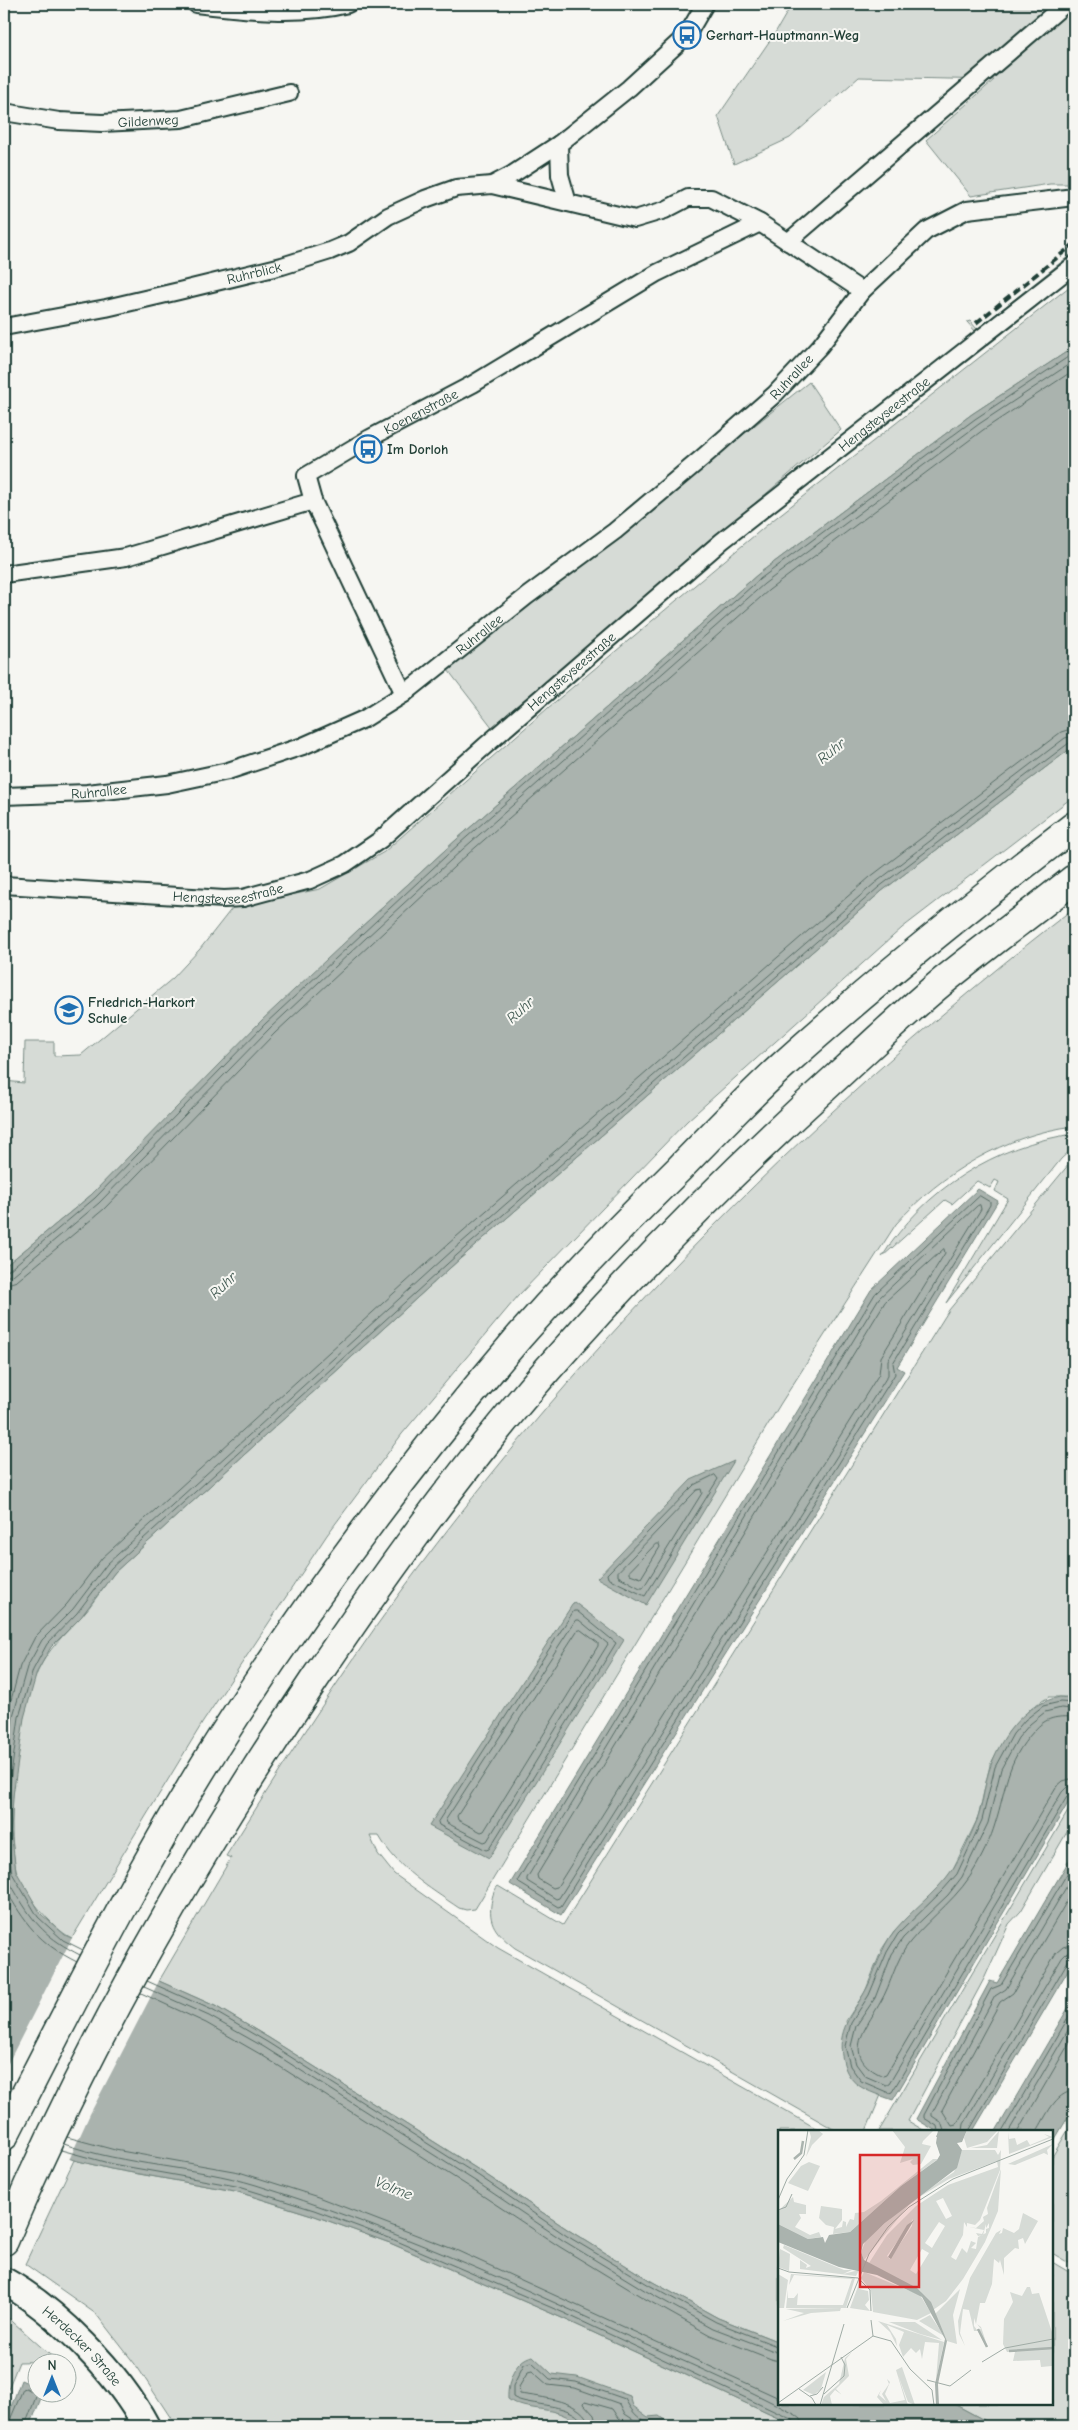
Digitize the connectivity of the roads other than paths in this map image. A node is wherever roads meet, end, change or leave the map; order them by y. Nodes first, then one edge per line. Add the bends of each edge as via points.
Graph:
1 (196, 4) edge
2 (348, 4) edge
3 (705, 4) edge
4 (1065, 4) edge
5 (289, 92) dead end
6 (4, 112) edge
7 (559, 144) junction
8 (492, 185) junction
9 (1074, 197) edge
10 (568, 203) junction
11 (760, 223) junction
12 (788, 242) junction
13 (1074, 265) edge
14 (862, 292) junction
15 (4, 327) edge
16 (313, 501) junction
17 (4, 574) edge
18 (404, 694) junction
19 (4, 796) edge
20 (1074, 826) edge
21 (1074, 879) edge
22 (4, 885) edge
23 (4, 2136) edge
24 (4, 2241) edge
25 (4, 2280) edge
26 (146, 2426) edge

1 - 2 street via 289,10
3 - 7 street via 687,35 629,88
4 - 12 street
5 - 6 street, Gildenweg via 181,120 59,121
7 - 8 street, Ruhrblick
7 - 10 street via 560,175
8 - 10 street, Ruhrblick
8 - 15 street, Ruhrblick via 456,188 388,216 349,243 282,266 106,308
9 - 14 street via 967,210 926,231
10 - 11 street via 635,219 665,210 688,198 711,198
11 - 12 street
11 - 16 street, Koenenstraße via 657,273 473,384 306,476
12 - 14 street
13 - 22 street, Hengsteyseestraße via 722,541 380,840 345,864 287,887 243,898
14 - 18 street, Ruhrallee via 820,346 768,400 615,531 526,596
16 - 17 street via 126,557
16 - 18 street
18 - 19 street, Ruhrallee via 338,731 228,770 167,784 87,793
20 - 23 highway via 904,959 778,1070 625,1223 520,1336 408,1473 304,1616 168,1824 125,1900
21 - 24 highway via 940,984 814,1097 649,1259 546,1371 478,1453 385,1576 267,1750 162,1920 35,2167
25 - 26 main road, Herdecker Straße via 74,2335 115,2380

